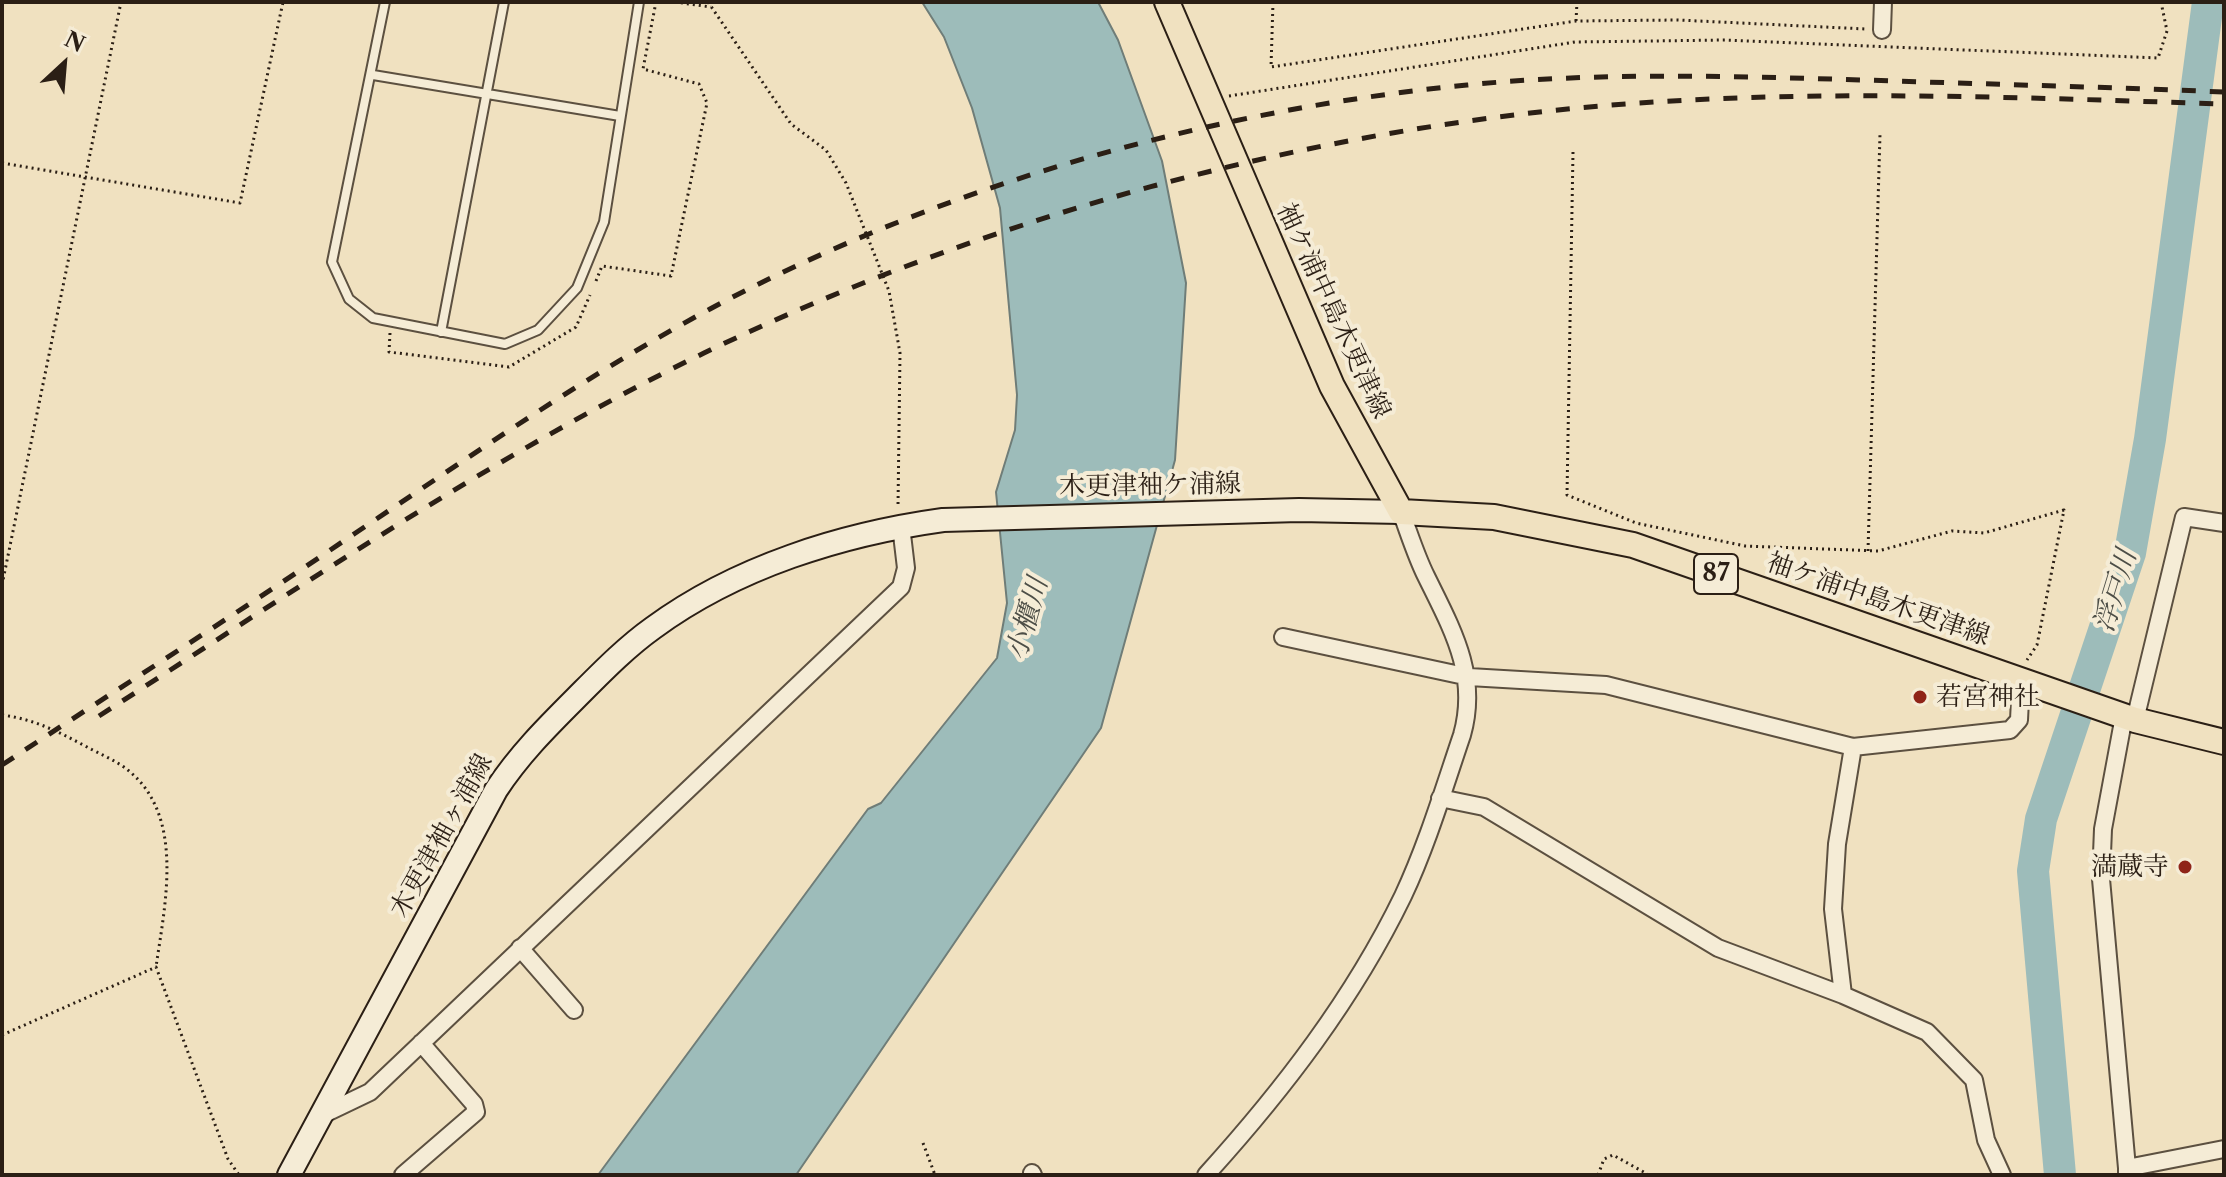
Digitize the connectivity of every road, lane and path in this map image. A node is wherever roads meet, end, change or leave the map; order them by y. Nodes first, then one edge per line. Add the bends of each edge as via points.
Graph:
1 (121, 2) edge
2 (283, 2) edge
3 (385, 2) edge
4 (504, 2) edge
5 (639, 2) edge
6 (675, 2) edge
7 (708, 2) edge
8 (1167, 2) edge
9 (1273, 2) edge
10 (1577, 2) edge
11 (1883, 2) edge
12 (2161, 2) edge
13 (711, 7) junction
14 (1576, 21) junction
15 (1882, 30) joint
16 (373, 75) junction
17 (488, 95) junction
18 (1211, 99) junction
19 (620, 116) junction
20 (1880, 134) dead end
21 (1573, 152) dead end
22 (2, 163) edge
23 (85, 178) junction
24 (441, 332) junction
25 (1401, 512) junction
26 (2224, 523) edge
27 (901, 526) junction
28 (1868, 551) junction
29 (2, 585) edge
30 (1283, 637) dead end
31 (1469, 677) junction
32 (2021, 679) junction
33 (2, 715) edge
34 (2124, 716) junction
35 (2224, 742) edge
36 (1853, 747) junction
37 (1440, 798) junction
38 (520, 948) junction
39 (156, 967) junction
40 (1843, 995) junction
41 (574, 1010) dead end
42 (2, 1035) edge
43 (421, 1043) junction
44 (322, 1115) junction
45 (923, 1143) dead end
46 (2224, 1149) edge
47 (298, 1171) edge
48 (2127, 1171) edge
49 (239, 1175) edge
50 (403, 1175) edge
51 (935, 1175) edge
52 (1206, 1175) edge
53 (1598, 1175) edge
54 (1649, 1175) edge
55 (2002, 1175) edge

1 - 23 path
2 - 23 path via 240,203
3 - 16 lane
4 - 17 lane
5 - 19 lane
6 - 13 path
7 - 13 path
8 - 18 main road, 袖ケ浦中島木更津線
9 - 14 path via 1271,67
10 - 14 path
11 - 15 street
12 - 18 path via 2167,31 2158,58 1725,40 1575,42
13 - 27 path via 791,124 833,161 889,291 900,353
14 - 15 path
16 - 17 lane
16 - 24 lane via 332,262 349,299 373,318
17 - 19 lane
17 - 24 lane
18 - 25 main road, 袖ケ浦中島木更津線 via 1332,386
19 - 24 lane via 604,222 577,288 538,330 505,344
20 - 28 path
21 - 28 path via 1567,495 1636,523 1745,546
22 - 23 path
23 - 29 path
25 - 27 main road, 木更津袖ケ浦線 via 983,518
25 - 31 street
25 - 32 main road, 袖ケ浦中島木更津線 / 87 via 1494,517 1633,545
26 - 34 street via 2184,517
27 - 38 street via 906,568 901,587
27 - 44 main road, 木更津袖ヶ浦線 via 745,575 688,605 614,661 523,751 496,790
28 - 32 path via 1952,531 1984,533 2064,510 2037,645
30 - 31 street
31 - 36 street via 1606,685
31 - 37 street via 1469,711
32 - 34 main road, 袖ケ浦中島木更津線 / 87
32 - 36 street via 2019,720 2010,730
33 - 39 path via 31,718 128,769 154,801 165,833 166,898
34 - 35 main road, 袖ケ浦中島木更津線 / 87
34 - 48 street via 2103,829 2101,879
36 - 40 street via 1833,909
37 - 40 street via 1484,807 1718,948
37 - 52 street via 1404,894 1362,974 1272,1102
38 - 41 street
38 - 43 street
39 - 42 path
39 - 49 path via 228,1159
40 - 55 street via 1927,1032 1974,1080 1986,1140
43 - 44 street via 370,1092
43 - 50 street via 476,1112
44 - 47 main road, 木更津袖ヶ浦線
45 - 51 path
46 - 48 street
53 - 54 path via 1604,1159 1613,1155

